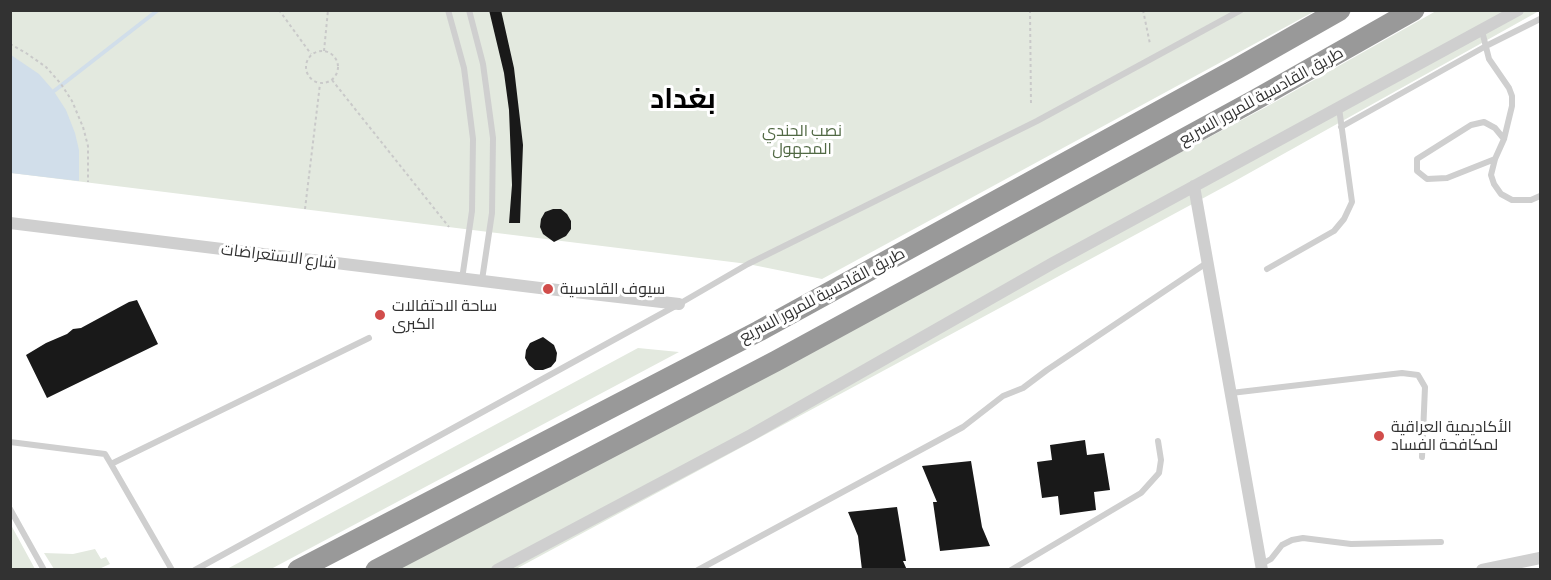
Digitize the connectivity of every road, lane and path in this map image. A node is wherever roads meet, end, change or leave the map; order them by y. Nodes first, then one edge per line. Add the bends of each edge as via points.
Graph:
1 (279, 10) edge
2 (328, 10) edge
3 (448, 10) edge
4 (469, 10) edge
5 (1030, 10) edge
6 (1143, 10) edge
7 (1241, 10) edge
8 (1340, 10) edge
9 (1414, 10) edge
10 (1518, 10) edge
11 (1540, 19) edge
12 (1482, 30) junction
13 (10, 44) edge
14 (1150, 44) dead end
15 (1486, 46) junction
16 (324, 51) junction
17 (311, 54) junction
18 (332, 81) junction
19 (320, 84) junction
20 (1031, 105) dead end
21 (1339, 107) junction
22 (1341, 127) junction
23 (1504, 139) junction
24 (1495, 159) junction
25 (88, 182) dead end
26 (1194, 186) junction
27 (1540, 196) edge
28 (305, 209) dead end
29 (10, 223) edge
30 (449, 227) dead end
31 (1208, 262) junction
32 (1267, 269) dead end
33 (462, 279) junction
34 (481, 281) junction
35 (680, 304) junction
36 (369, 338) dead end
37 (1231, 393) junction
38 (1158, 441) dead end
39 (10, 442) edge
40 (1422, 456) dead end
41 (111, 464) junction
42 (10, 509) edge
43 (1441, 542) dead end
44 (1540, 558) edge
45 (1262, 567) edge
46 (44, 570) edge
47 (172, 570) edge
48 (195, 570) edge
49 (298, 570) edge
50 (376, 570) edge
51 (497, 570) edge
52 (698, 570) edge
53 (1011, 570) edge
54 (1482, 570) edge

1 - 17 path
2 - 16 path
3 - 33 lane via 464,68 473,139 472,212
4 - 34 lane via 483,64 493,138 492,213
5 - 20 path
6 - 14 path
7 - 35 lane via 1037,121 748,264
8 - 49 highway, طريق القادسية للمرور السريع via 759,331
9 - 50 highway, طريق القادسية للمرور السريع via 776,361
10 - 12 street
11 - 15 lane
12 - 15 lane
12 - 21 street
13 - 25 path via 46,67 72,101 86,137
15 - 22 lane
15 - 23 lane via 1512,96
16 - 17 path
16 - 18 path via 338,63 338,73
17 - 19 path via 306,72
18 - 19 path
18 - 30 path
19 - 28 path
21 - 22 lane
21 - 26 street
22 - 32 lane via 1352,202 1344,219 1334,231
23 - 24 lane
23 - 24 lane via 1484,122 1471,125 1416,159 1417,171 1426,179 1447,178
24 - 27 lane via 1491,175 1501,194 1512,200
26 - 31 street
26 - 51 street via 751,435
29 - 33 street, شارع الاستعراضات
31 - 37 street
31 - 52 lane via 1023,388 1003,396 963,427
33 - 34 street, شارع الاستعراضات
34 - 35 street, شارع الاستعراضات
35 - 48 lane
36 - 41 lane
37 - 40 lane via 1402,373 1418,375 1425,387
37 - 45 street
38 - 53 lane via 1159,473 1141,493
39 - 41 lane via 105,454
41 - 47 lane
42 - 46 lane
43 - 45 lane via 1351,544 1303,538 1282,545
44 - 54 street

